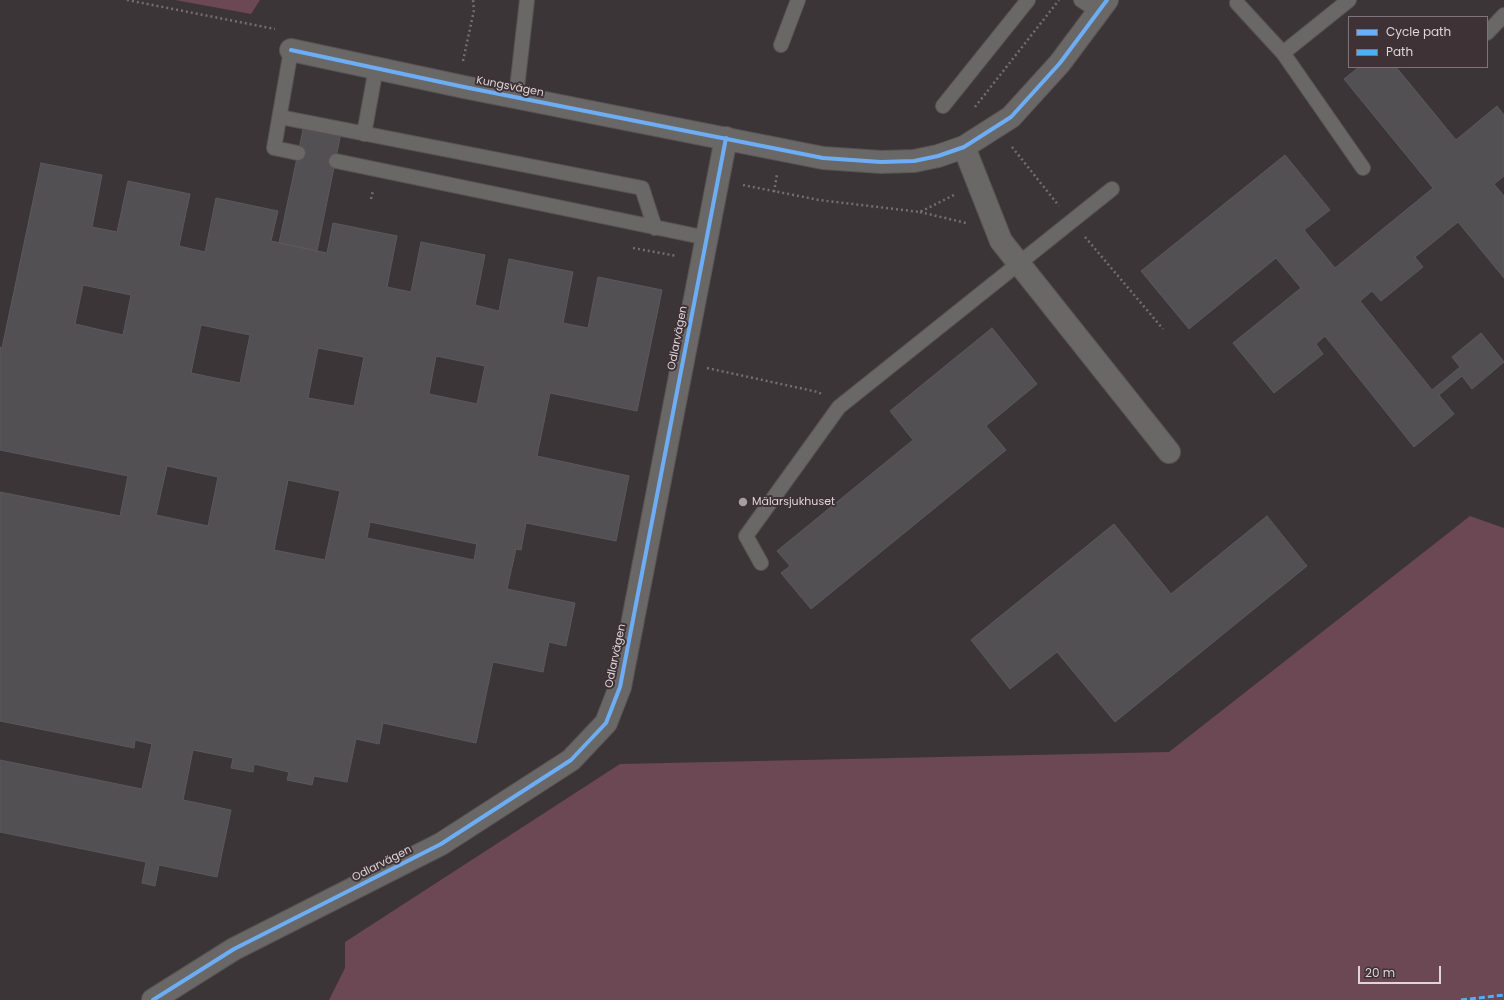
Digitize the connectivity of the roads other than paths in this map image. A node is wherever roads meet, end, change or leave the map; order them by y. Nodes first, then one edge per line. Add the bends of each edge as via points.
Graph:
1 (526, 0) edge
2 (798, 0) edge
3 (1028, 0) edge
4 (1348, 0) edge
5 (1237, 3) dead end
6 (1095, 4) edge
7 (1504, 15) edge
8 (1488, 32) edge
9 (781, 45) dead end
10 (291, 50) joint
11 (1284, 53) junction
12 (376, 68) junction
13 (516, 97) junction
14 (943, 106) dead end
15 (280, 117) junction
16 (364, 134) junction
17 (726, 138) junction
18 (964, 147) junction
19 (298, 153) dead end
20 (336, 161) dead end
21 (1363, 168) dead end
22 (1112, 189) dead end
23 (655, 228) junction
24 (707, 238) junction
25 (1018, 262) junction
26 (1169, 452) dead end
27 (761, 563) dead end
28 (153, 1000) edge

1 - 13 lane
2 - 9 lane
3 - 14 lane
4 - 11 lane
5 - 11 lane
6 - 18 street, Kungsvägen via 1060,63 1011,117
7 - 8 lane
10 - 12 street, Kungsvägen
10 - 15 lane
11 - 21 lane
12 - 13 street, Kungsvägen
12 - 16 lane
13 - 17 street, Kungsvägen
15 - 16 lane
15 - 19 lane via 274,148
16 - 23 lane via 642,188
17 - 18 street, Kungsvägen via 823,158 881,162 914,161
17 - 24 street, Odlarvägen
18 - 25 street via 1001,241
20 - 23 lane
22 - 25 lane
23 - 24 lane
24 - 28 street, Odlarvägen via 620,687 606,723 571,760 441,844 234,949
25 - 26 street
25 - 27 lane via 839,407 746,536

